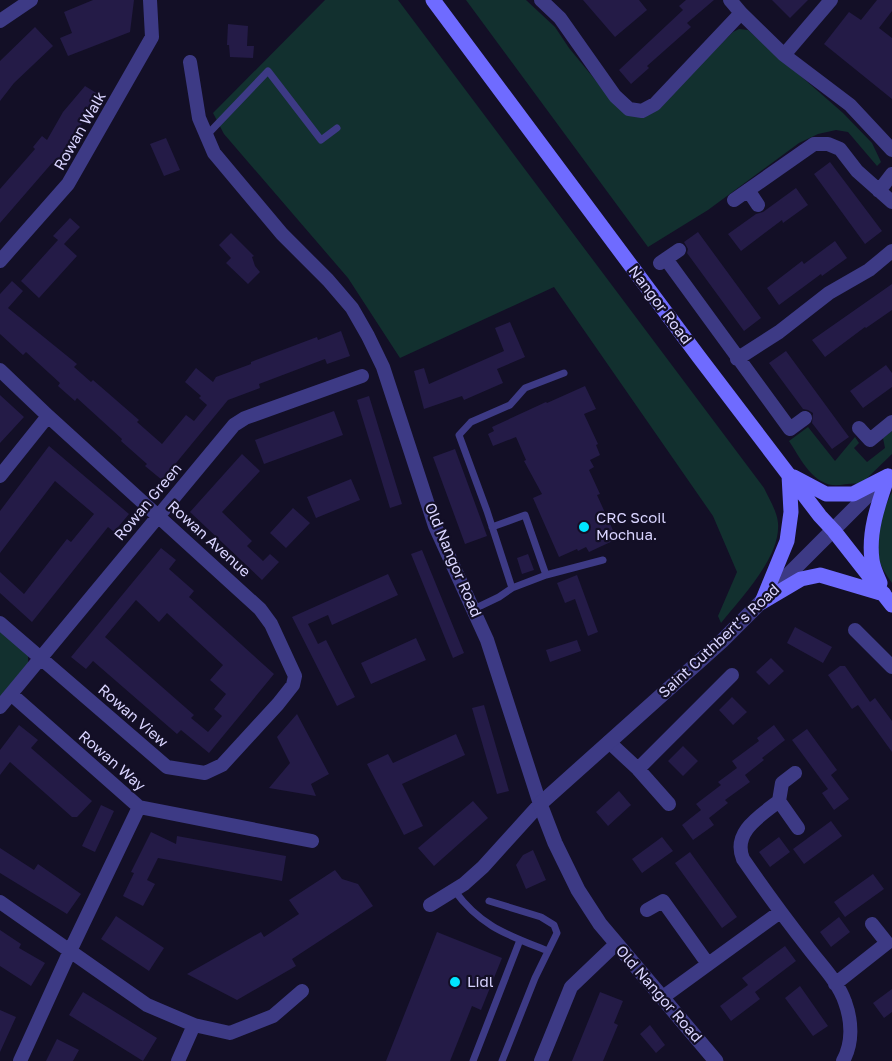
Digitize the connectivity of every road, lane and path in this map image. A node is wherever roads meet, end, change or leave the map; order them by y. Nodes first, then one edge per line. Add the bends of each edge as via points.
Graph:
1 (30, 0) edge
2 (150, 0) edge
3 (433, 0) edge
4 (541, 0) edge
5 (730, 0) edge
6 (831, 0) edge
7 (741, 13) junction
8 (0, 21) edge
9 (784, 55) junction
10 (190, 62) dead end
11 (337, 128) dead end
12 (206, 136) junction
13 (892, 150) edge
14 (892, 174) edge
15 (748, 190) junction
16 (879, 191) junction
17 (734, 200) dead end
18 (892, 202) edge
19 (758, 205) dead end
20 (679, 250) dead end
21 (892, 251) edge
22 (0, 261) edge
23 (737, 359) junction
24 (0, 370) edge
25 (564, 373) dead end
26 (362, 376) dead end
27 (48, 416) junction
28 (805, 418) dead end
29 (892, 422) edge
30 (859, 428) dead end
31 (789, 474) junction
32 (890, 474) edge
33 (0, 476) edge
34 (158, 516) junction
35 (492, 527) junction
36 (834, 531) junction
37 (603, 560) dead end
38 (546, 575) junction
39 (512, 588) junction
40 (888, 600) edge
41 (762, 602) junction
42 (474, 609) junction
43 (0, 623) edge
44 (855, 630) dead end
45 (40, 658) junction
46 (892, 667) edge
47 (732, 675) dead end
48 (295, 676) joint
49 (11, 694) junction
50 (0, 707) edge
51 (609, 742) junction
52 (638, 769) junction
53 (795, 773) dead end
54 (779, 801) junction
55 (540, 804) junction
56 (669, 804) dead end
57 (139, 807) junction
58 (798, 828) dead end
59 (312, 841) dead end
60 (454, 890) junction
61 (489, 901) dead end
62 (0, 902) edge
63 (430, 905) dead end
64 (647, 910) dead end
65 (780, 912) junction
66 (872, 924) dead end
67 (520, 940) junction
68 (616, 944) junction
69 (70, 951) junction
70 (548, 951) junction
71 (708, 964) junction
72 (835, 984) junction
73 (302, 991) dead end
74 (663, 997) junction
75 (194, 1025) junction
76 (20, 1061) edge
77 (178, 1061) edge
78 (474, 1061) edge
79 (502, 1061) edge
80 (541, 1061) edge
81 (716, 1061) edge
82 (843, 1061) edge

1 - 8 street
2 - 22 street, Rowan Walk via 152,37 74,174 60,196
3 - 31 main road, Nangor Road
4 - 7 street via 560,18 615,96 628,109 642,111 655,104
5 - 7 street
6 - 9 street
7 - 9 street
9 - 13 street via 850,105
10 - 12 street, Old Nangor Road via 199,118
11 - 12 lane via 321,140 268,71
12 - 42 street, Old Nangor Road via 227,171 352,308 368,336 383,367 435,526
14 - 16 street
15 - 16 street via 814,144 828,144 840,149
15 - 17 street
15 - 19 street
16 - 18 street
20 - 23 street via 663,261
21 - 23 street
23 - 28 street via 790,429
24 - 27 street, Rowan Avenue
25 - 35 lane via 525,388 510,405 471,422 459,435
26 - 34 street, Rowan Green via 234,425
27 - 33 street
27 - 34 street, Rowan Avenue
29 - 30 street via 870,440
31 - 32 main road via 826,494 853,494
31 - 36 main road, Nangor Road
31 - 41 main road via 791,512 787,541
32 - 36 street, Saint Cuthbert’s Road
32 - 40 main road via 872,533 872,561
34 - 45 street, Rowan Green
34 - 48 street, Rowan Avenue via 260,609
35 - 38 lane via 525,515
35 - 39 lane
36 - 40 main road, Nangor Road
36 - 41 street, Saint Cuthbert’s Road
37 - 38 lane
38 - 39 lane
39 - 42 lane
40 - 41 main road via 820,575 801,579
41 - 51 street, Saint Cuthbert’s Road
42 - 55 street, Old Nangor Road
43 - 45 street, Rowan View
44 - 46 street
45 - 48 street, Rowan View via 167,767 205,773 222,765 278,704
45 - 49 street, Rowan Green
47 - 52 street
49 - 50 street, Rowan Green
49 - 57 street, Rowan Way
51 - 52 street
51 - 55 street, Saint Cuthbert’s Road
52 - 56 street
53 - 54 street via 782,783
54 - 58 street
54 - 65 street via 749,825 741,838 740,852
55 - 60 street via 483,867
55 - 68 street, Old Nangor Road via 578,890
57 - 59 street, Rowan Way
57 - 69 street
60 - 63 street
60 - 67 lane via 476,915 498,931
61 - 70 lane via 541,917 554,925 557,933
62 - 69 street
64 - 71 street via 663,901
65 - 71 street
65 - 72 street
66 - 72 street via 887,943
67 - 70 lane
67 - 78 lane
68 - 74 street, Old Nangor Road
68 - 80 street via 571,987
69 - 75 street via 147,1005
69 - 76 street
70 - 79 lane
71 - 74 street
72 - 82 street via 845,1002 851,1030
73 - 75 street via 273,1016 230,1033
74 - 81 street, Old Nangor Road
75 - 77 street

